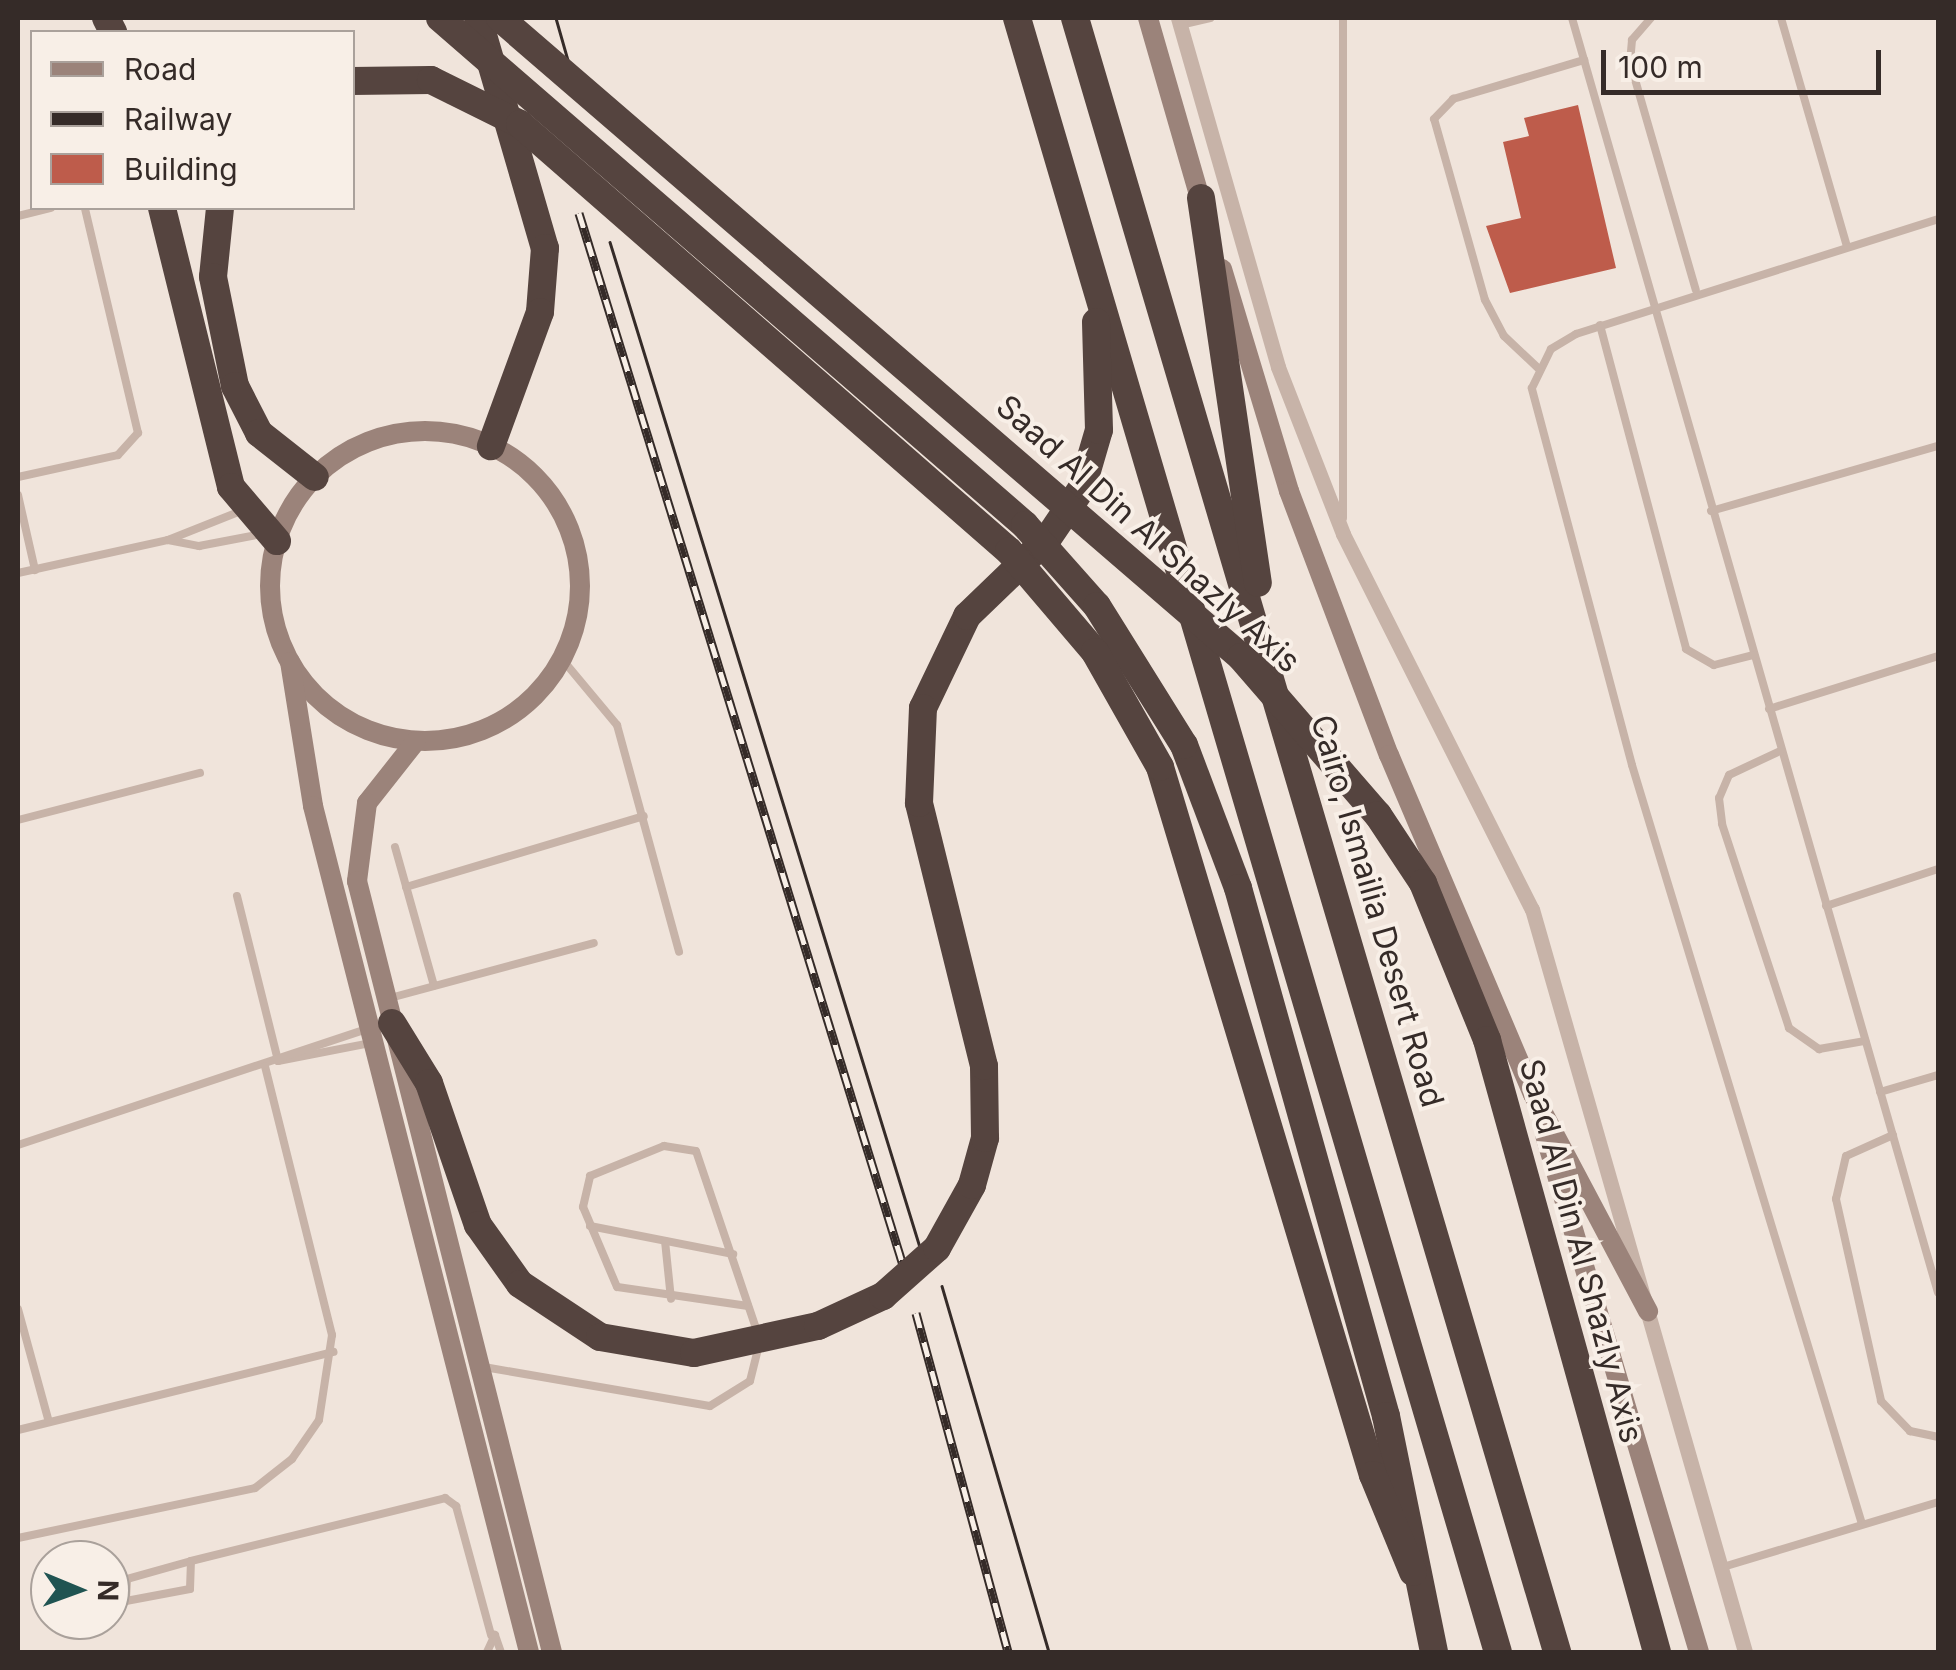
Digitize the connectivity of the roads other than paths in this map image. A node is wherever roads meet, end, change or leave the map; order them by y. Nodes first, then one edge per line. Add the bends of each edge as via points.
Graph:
1 (440, 18) edge
2 (478, 18) edge
3 (500, 18) edge
4 (1017, 18) edge
5 (1075, 18) edge
6 (1148, 18) edge
7 (1210, 18) edge
8 (1343, 18) edge
9 (1572, 18) edge
10 (1650, 18) edge
11 (1781, 18) edge
12 (1179, 21) edge
13 (1584, 60) junction
14 (355, 80) edge
15 (1201, 198) junction
16 (43, 210) edge
17 (85, 210) edge
18 (163, 210) edge
19 (220, 210) edge
20 (18, 216) edge
21 (1938, 219) edge
22 (1848, 246) junction
23 (1093, 276) junction
24 (1696, 290) junction
25 (1652, 305) junction
26 (1600, 325) junction
27 (1538, 368) junction
28 (491, 446) junction
29 (1938, 446) edge
30 (18, 477) edge
31 (315, 477) junction
32 (18, 494) edge
33 (243, 510) junction
34 (1711, 512) junction
35 (1342, 534) junction
36 (271, 537) junction
37 (168, 540) junction
38 (35, 570) junction
39 (18, 573) edge
40 (1753, 656) junction
41 (1938, 656) edge
42 (562, 659) junction
43 (290, 662) junction
44 (1268, 664) junction
45 (1769, 709) junction
46 (416, 741) junction
47 (1780, 751) junction
48 (200, 772) dead end
49 (644, 816) junction
50 (18, 820) edge
51 (396, 847) dead end
52 (1938, 868) edge
53 (406, 886) junction
54 (237, 896) dead end
55 (1826, 906) junction
56 (594, 943) dead end
57 (679, 952) dead end
58 (434, 986) junction
59 (380, 1023) junction
60 (1865, 1041) junction
61 (278, 1061) junction
62 (264, 1066) junction
63 (1938, 1075) edge
64 (1880, 1092) junction
65 (1533, 1094) junction
66 (1893, 1135) junction
67 (18, 1145) edge
68 (590, 1226) junction
69 (665, 1241) junction
70 (732, 1254) junction
71 (1938, 1293) edge
72 (671, 1299) junction
73 (748, 1306) junction
74 (18, 1308) edge
75 (1648, 1311) junction
76 (334, 1352) junction
77 (479, 1367) junction
78 (492, 1415) junction
79 (48, 1422) junction
80 (470, 1422) junction
81 (18, 1430) edge
82 (1938, 1437) edge
83 (508, 1480) junction
84 (486, 1486) junction
85 (1938, 1502) edge
86 (1862, 1524) junction
87 (18, 1538) edge
88 (192, 1561) junction
89 (1720, 1568) junction
90 (1430, 1609) junction
91 (491, 1635) junction
92 (550, 1642) edge
93 (515, 1647) edge
94 (486, 1652) edge
95 (1434, 1652) edge
96 (1444, 1652) edge
97 (1498, 1652) edge
98 (1557, 1652) edge
99 (1657, 1652) edge
100 (1699, 1652) edge
101 (1745, 1652) edge

1 - 90 highway, bridge via 1034,534 1129,650 1184,745 1251,931 1396,1451
2 - 28 highway via 545,248 540,312
3 - 99 highway, Saad Al Din Al Shazly Axis, bridge via 1241,658 1378,815 1423,883 1486,1040
4 - 23 highway
5 - 44 highway, Cairo, Ismailia Desert Road
6 - 15 street
7 - 12 lane
8 - 35 lane
9 - 13 lane
10 - 24 lane via 1632,40 1630,62
11 - 22 lane
12 - 35 street via 1278,367
13 - 25 lane
13 - 27 lane via 1453,99 1434,119 1484,300 1504,336
14 - 90 highway, bridge via 432,80 520,124 1010,552 1095,652 1160,767 1373,1475
15 - 44 highway
15 - 65 street via 1289,491
16 - 20 lane
17 - 30 lane via 138,433 118,455
18 - 33 highway
19 - 31 highway via 212,276 234,386 271,447
21 - 22 lane
22 - 24 lane
23 - 59 highway, bridge via 1100,410 1090,469 1048,538 967,616 923,708 918,803 987,1090 972,1185 937,1248 883,1296 818,1326 694,1353 600,1337 520,1284 478,1225 429,1083
23 - 97 highway
24 - 25 lane
25 - 26 lane
25 - 34 lane
26 - 27 lane via 1562,340
26 - 40 lane via 1686,648 1714,666
27 - 86 lane via 1532,404 1632,765
28 - 31 street via 435,431 391,434
28 - 42 street via 534,475 570,530 580,596
29 - 34 lane
31 - 36 street
32 - 38 lane
33 - 36 highway
33 - 37 lane
34 - 40 lane
35 - 75 street via 1532,909
36 - 37 lane via 199,546
36 - 43 street via 271,599
37 - 38 lane
38 - 39 lane
40 - 45 lane
41 - 45 lane
42 - 46 street via 501,722
42 - 49 lane via 609,709
43 - 46 street via 352,723
43 - 59 street via 305,770
44 - 98 highway, Cairo, Ismailia Desert Road
45 - 47 lane
46 - 59 street via 376,786 357,842 357,882
47 - 55 lane
47 - 60 lane via 1729,774 1718,798 1722,824 1789,1028 1818,1048
48 - 50 lane
49 - 53 lane
49 - 57 lane
51 - 53 lane
52 - 55 lane
53 - 58 lane
54 - 61 lane
55 - 60 lane
56 - 58 lane
58 - 59 lane
59 - 61 lane
59 - 61 lane
59 - 77 street
59 - 80 street
60 - 64 lane
61 - 62 lane
62 - 67 lane
62 - 76 lane
63 - 64 lane
64 - 66 lane
65 - 75 street
65 - 100 street
66 - 71 lane
66 - 82 lane via 1846,1156 1834,1188 1881,1401 1898,1424
68 - 69 lane
68 - 70 lane via 582,1199 595,1170 680,1144 703,1157
68 - 72 lane via 617,1287
69 - 70 lane
69 - 72 lane
70 - 73 lane
72 - 73 lane
73 - 77 lane via 756,1370 733,1398 710,1406
74 - 79 lane
75 - 89 street
76 - 79 lane
76 - 87 lane via 319,1420 292,1459 255,1488
77 - 78 street
78 - 80 street
78 - 83 street
79 - 81 lane
80 - 84 street
83 - 84 street
83 - 92 street
84 - 93 street
85 - 86 lane
86 - 89 lane
88 - 88 lane via 190,1590 126,1601 127,1579
88 - 91 lane via 445,1498 456,1506
89 - 101 street
90 - 95 highway
90 - 96 highway
91 - 93 lane
91 - 94 lane
92 - 93 street

